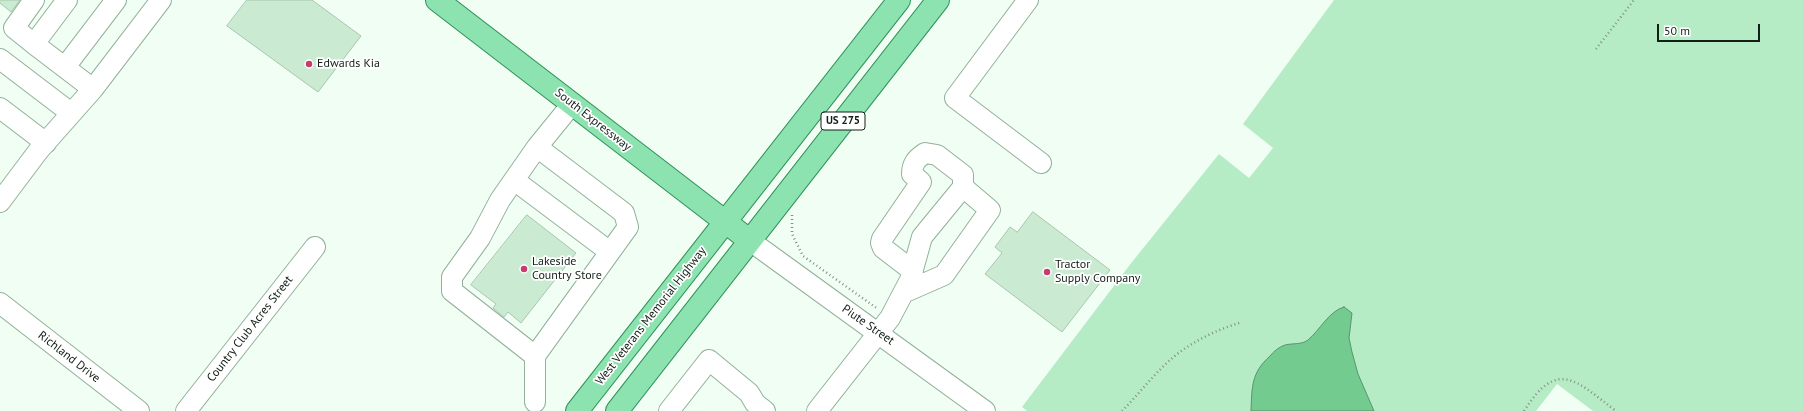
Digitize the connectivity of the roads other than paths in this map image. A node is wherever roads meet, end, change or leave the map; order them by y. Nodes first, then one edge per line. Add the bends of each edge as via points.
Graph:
1 (34, 0) edge
2 (68, 0) edge
3 (116, 0) edge
4 (161, 0) edge
5 (437, 0) edge
6 (899, 0) edge
7 (938, 0) edge
8 (1028, 0) edge
9 (7, 22) edge
10 (34, 44) junction
11 (0, 60) edge
12 (65, 67) junction
13 (93, 89) junction
14 (572, 104) junction
15 (0, 108) edge
16 (71, 113) junction
17 (46, 142) junction
18 (537, 147) junction
19 (1041, 163) dead end
20 (514, 180) junction
21 (963, 187) junction
22 (0, 202) edge
23 (725, 221) junction
24 (749, 240) junction
25 (315, 247) dead end
26 (610, 252) junction
27 (913, 271) junction
28 (903, 293) junction
29 (0, 303) edge
30 (878, 332) junction
31 (535, 356) junction
32 (537, 408) edge
33 (139, 411) edge
34 (186, 411) edge
35 (577, 411) edge
36 (617, 411) edge
37 (669, 411) edge
38 (765, 411) edge
39 (817, 411) edge
40 (985, 411) edge

1 - 9 street
2 - 10 street
3 - 12 street
4 - 13 street
5 - 14 main road, South Expressway
6 - 23 main road, US 275
7 - 24 main road, US 275
8 - 19 street via 955,98
9 - 10 street
10 - 12 street
11 - 16 street
12 - 13 street
13 - 16 street
14 - 18 street
14 - 23 main road, South Expressway
15 - 17 street
16 - 17 street
17 - 22 street
18 - 20 street
18 - 26 street via 624,213 628,227
20 - 26 street
20 - 31 street via 480,238 452,277 452,291
21 - 27 street via 922,237
21 - 27 street via 963,175 937,155 924,153 912,165 912,174 921,182 881,243 883,248
21 - 28 street via 990,210 944,275
23 - 24 main road, South Expressway
23 - 35 main road, West Veterans Memorial Highway / US 275
24 - 30 street, Piute Street
24 - 36 main road, US 275
25 - 34 street, Country Club Acres Street
26 - 31 street
27 - 28 street
28 - 30 street via 890,318
29 - 33 street, Richland Drive
30 - 39 street
30 - 40 street, Piute Street
31 - 32 street
37 - 38 street via 709,360 749,393 755,403

